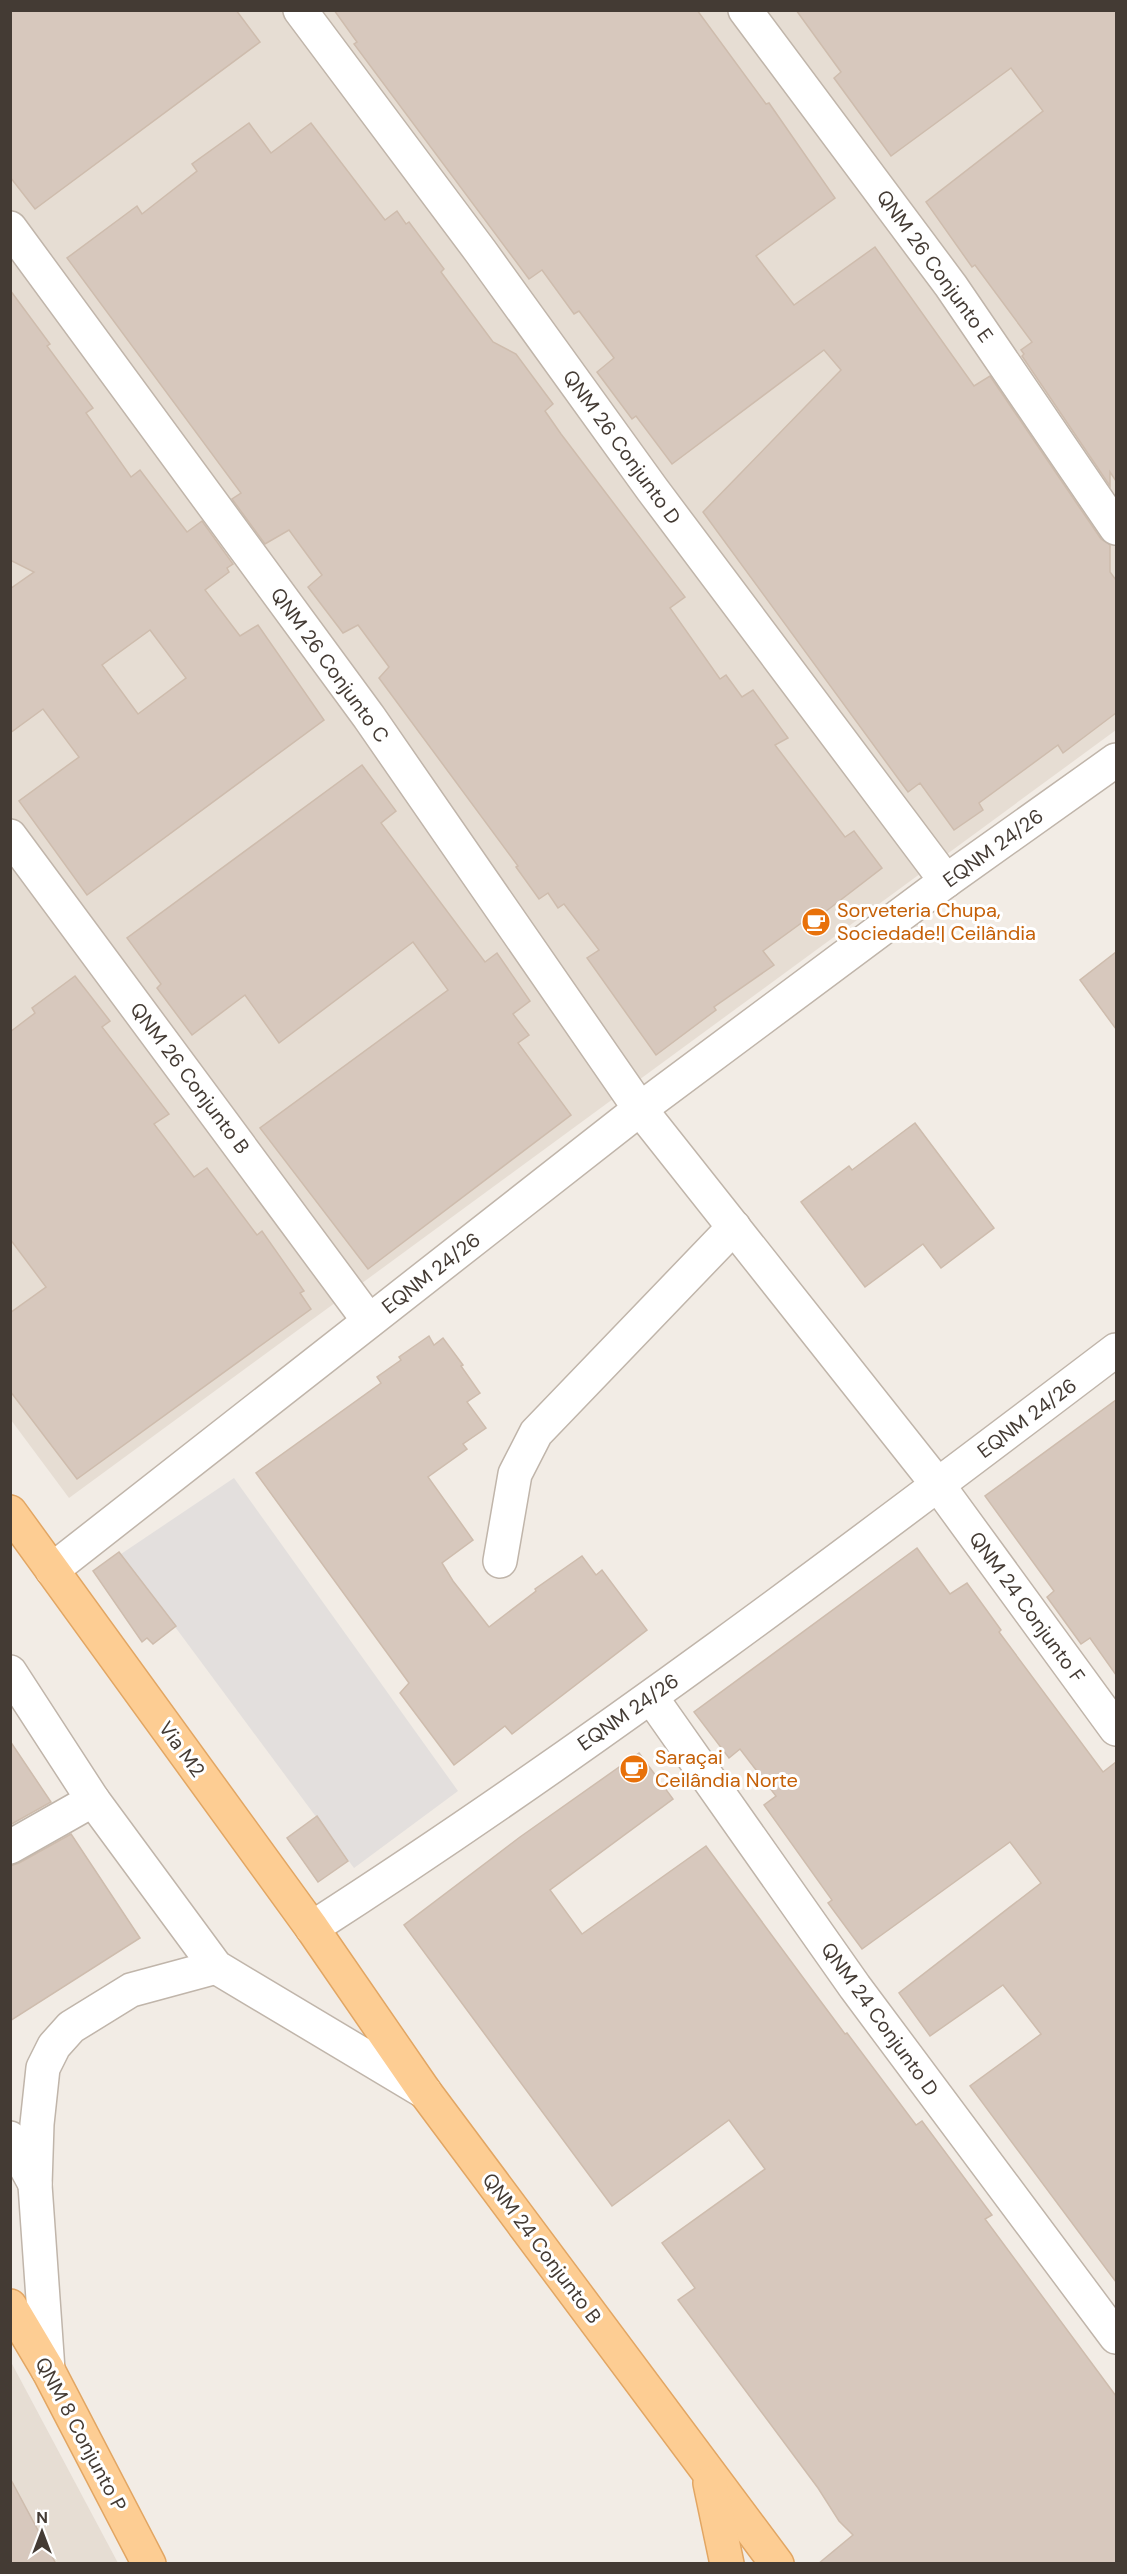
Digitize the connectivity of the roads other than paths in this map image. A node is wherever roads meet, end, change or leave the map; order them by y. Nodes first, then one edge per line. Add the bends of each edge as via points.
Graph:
1 (300, 10) edge
2 (745, 10) edge
3 (10, 228) edge
4 (1116, 528) edge
5 (1116, 760) edge
6 (10, 836) edge
7 (946, 881) junction
8 (640, 1109) junction
9 (734, 1227) junction
10 (369, 1321) junction
11 (1116, 1350) edge
12 (938, 1485) junction
13 (10, 1512) edge
14 (500, 1561) dead end
15 (52, 1570) junction
16 (10, 1672) edge
17 (651, 1696) junction
18 (1116, 1729) edge
19 (93, 1800) junction
20 (10, 1847) edge
21 (312, 1928) junction
22 (216, 1967) junction
23 (425, 2092) junction
24 (10, 2138) edge
25 (35, 2185) junction
26 (10, 2306) edge
27 (1116, 2337) edge
28 (48, 2370) junction
29 (708, 2471) junction
30 (149, 2564) edge
31 (727, 2564) edge
32 (777, 2564) edge

1 - 7 street, QNM 26 Conjunto D
2 - 4 street, QNM 26 Conjunto E via 951,286
3 - 8 street, QNM 26 Conjunto C via 369,717
5 - 7 street, EQNM 24/26
6 - 10 street, QNM 26 Conjunto B
7 - 8 street, EQNM 24/26
8 - 9 street
8 - 10 street, EQNM 24/26
9 - 12 street
9 - 14 street via 536,1433 515,1474
10 - 15 street, EQNM 24/26
11 - 12 street, EQNM 24/26
12 - 17 street, EQNM 24/26
12 - 18 street, QNM 24 Conjunto F
13 - 15 main road, Via M2
15 - 21 main road, Via M2
16 - 19 street
17 - 21 street, EQNM 24/26 via 422,1857
17 - 27 street, QNM 24 Conjunto D via 855,1987
19 - 20 street
19 - 22 street
21 - 23 main road, QNM 24 Conjunto B
22 - 23 street
22 - 25 street via 131,1990 60,2038 43,2068
23 - 29 main road, QNM 24 Conjunto B
24 - 25 street
25 - 28 street
26 - 28 main road, QNM 8 Conjunto P
28 - 30 main road, QNM 8 Conjunto P
29 - 31 main road
29 - 32 main road, QNM 24 Conjunto B

